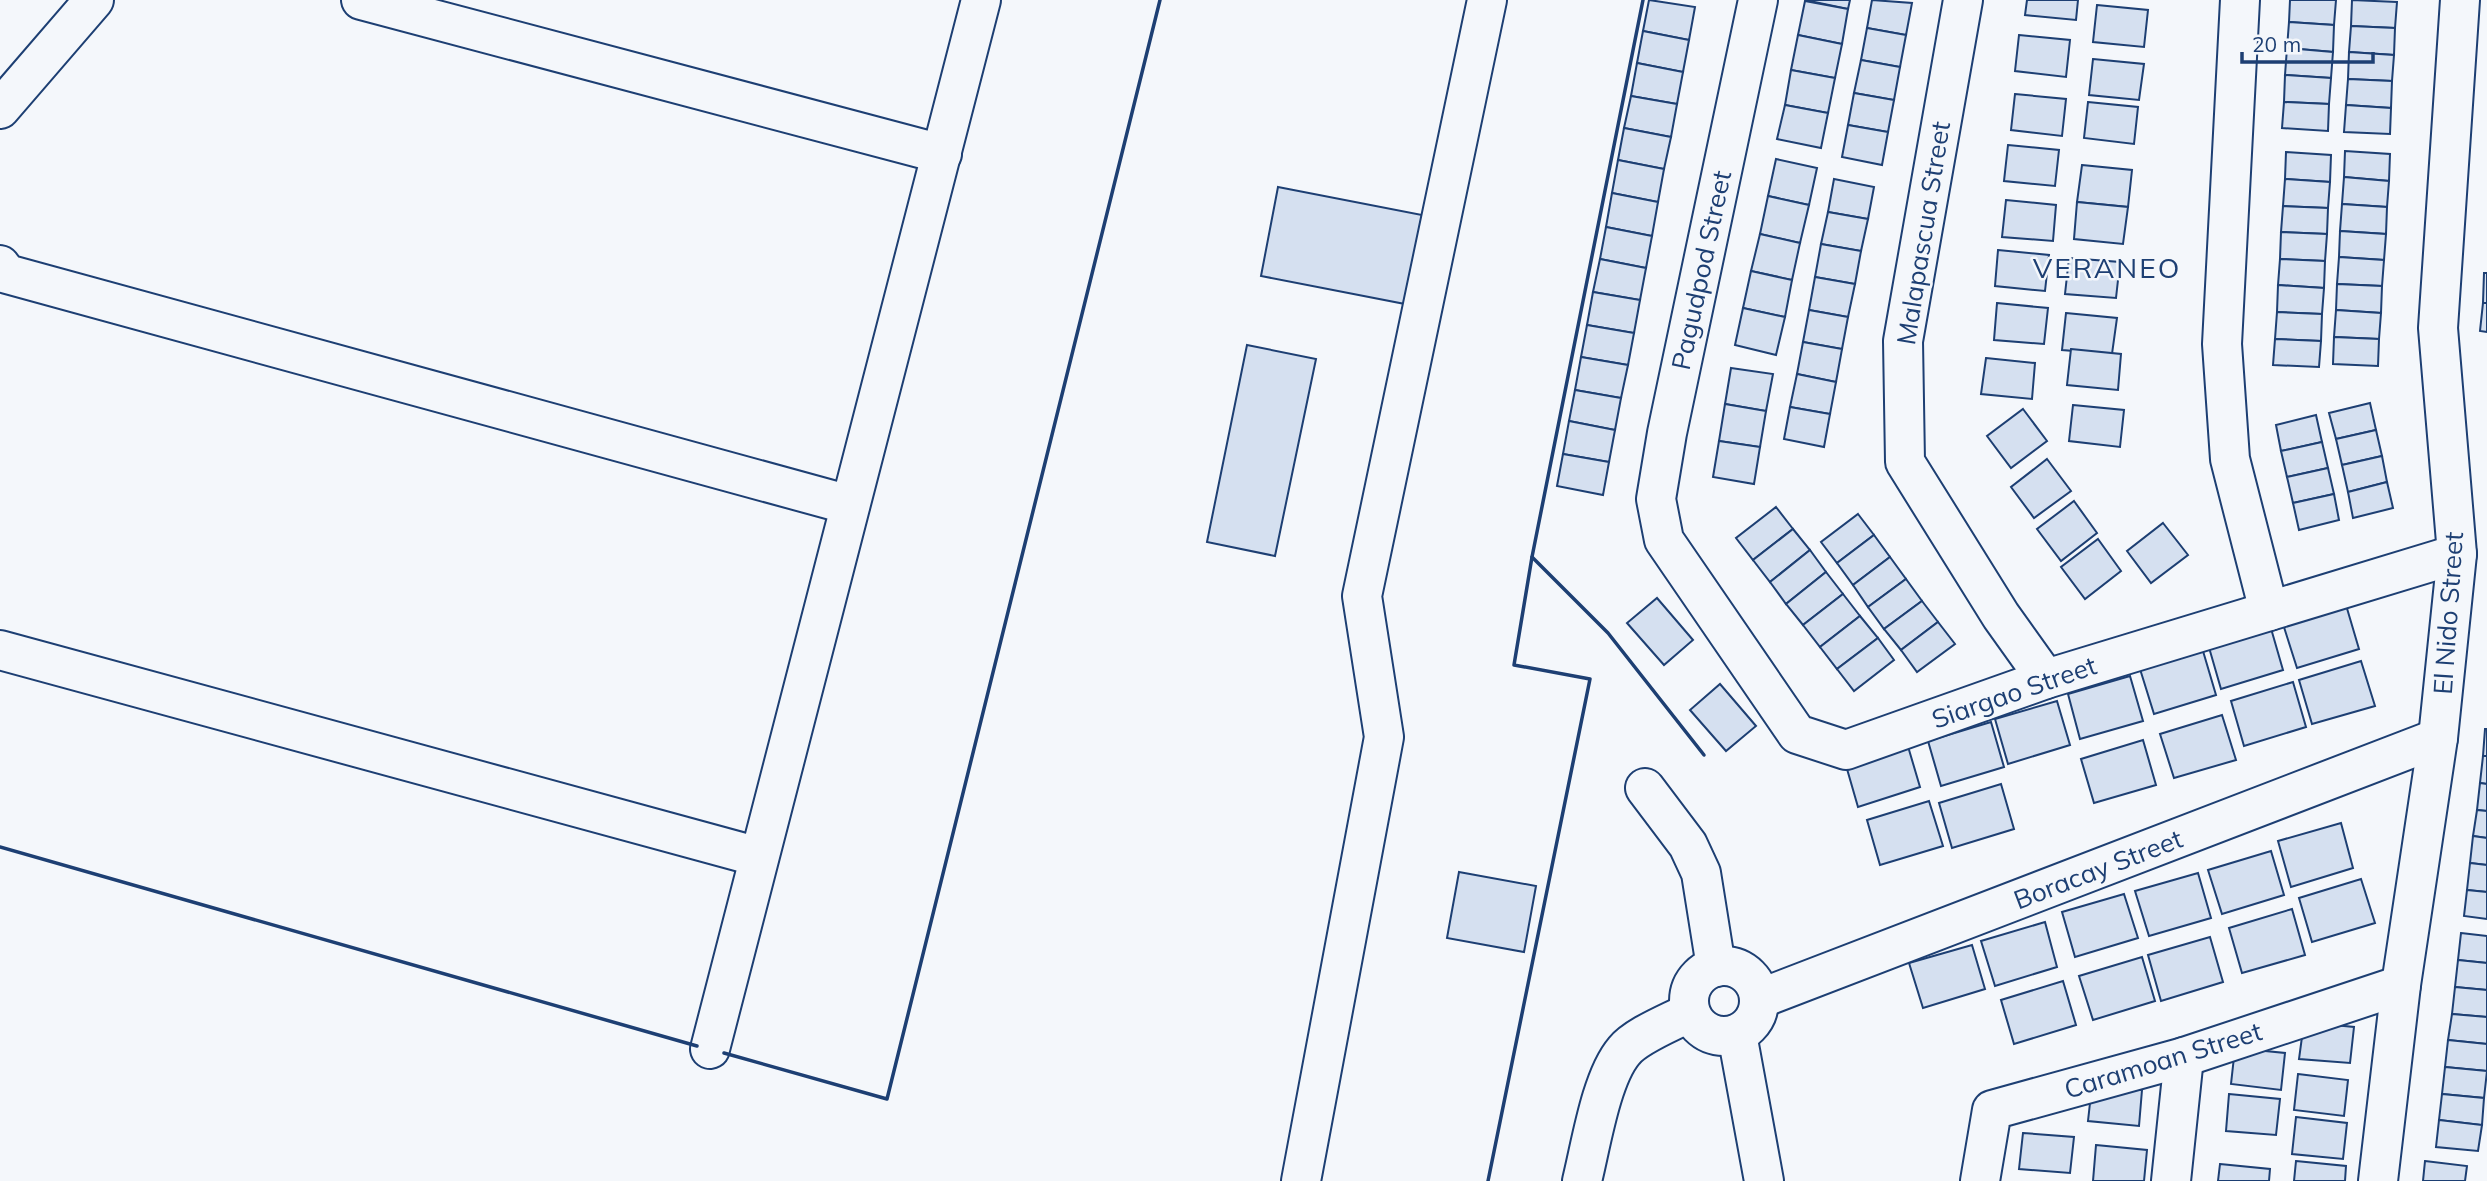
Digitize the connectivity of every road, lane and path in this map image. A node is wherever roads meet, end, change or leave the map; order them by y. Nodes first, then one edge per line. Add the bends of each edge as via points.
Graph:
1 (94, 0) edge
2 (360, 0) edge
3 (981, 0) edge
4 (1488, 0) edge
5 (1758, 0) edge
6 (1963, 0) edge
7 (2240, 0) edge
8 (2459, 0) edge
9 (0, 109) edge
10 (942, 154) junction
11 (0, 265) edge
12 (850, 505) junction
13 (1664, 540) joint
14 (2457, 554) junction
15 (2269, 611) junction
16 (0, 650) edge
17 (2046, 679) junction
18 (2438, 738) junction
19 (1645, 788) dead end
20 (759, 857) junction
21 (1716, 967) junction
22 (2401, 985) junction
23 (1759, 999) junction
24 (1690, 1012) junction
25 (1737, 1034) junction
26 (710, 1049) dead end
27 (2184, 1057) junction
28 (1301, 1181) edge
29 (1582, 1181) edge
30 (1764, 1181) edge
31 (1980, 1181) edge
32 (2171, 1181) edge
33 (2378, 1181) edge

1 - 9 street
2 - 10 street
3 - 10 street
4 - 28 street via 1362,596 1384,737
5 - 13 street, Pagudpod Street via 1667,433 1656,499
6 - 17 street, Malapascua Street via 1903,341 1905,462
7 - 15 street via 2222,344 2230,459
8 - 14 street, El Nido Street via 2438,328
10 - 12 street
11 - 12 street via 7,274
12 - 20 street
13 - 17 street, Siargao Street via 1797,734 1846,750
14 - 15 street, Siargao Street
14 - 18 street, El Nido Street
15 - 17 street, Siargao Street
16 - 20 street
18 - 22 street, El Nido Street
18 - 23 street, Boracay Street
19 - 21 street via 1688,845 1701,873
20 - 26 street
21 - 23 street via 1740,970 1756,987
21 - 24 street via 1705,971 1691,989
22 - 27 street, Caramoan Street
22 - 33 street, El Nido Street
23 - 25 street via 1754,1020
24 - 25 street via 1695,1022 1714,1035
24 - 29 street via 1625,1049 1604,1092
25 - 30 street
27 - 31 street, Caramoan Street via 1992,1110
27 - 32 street

